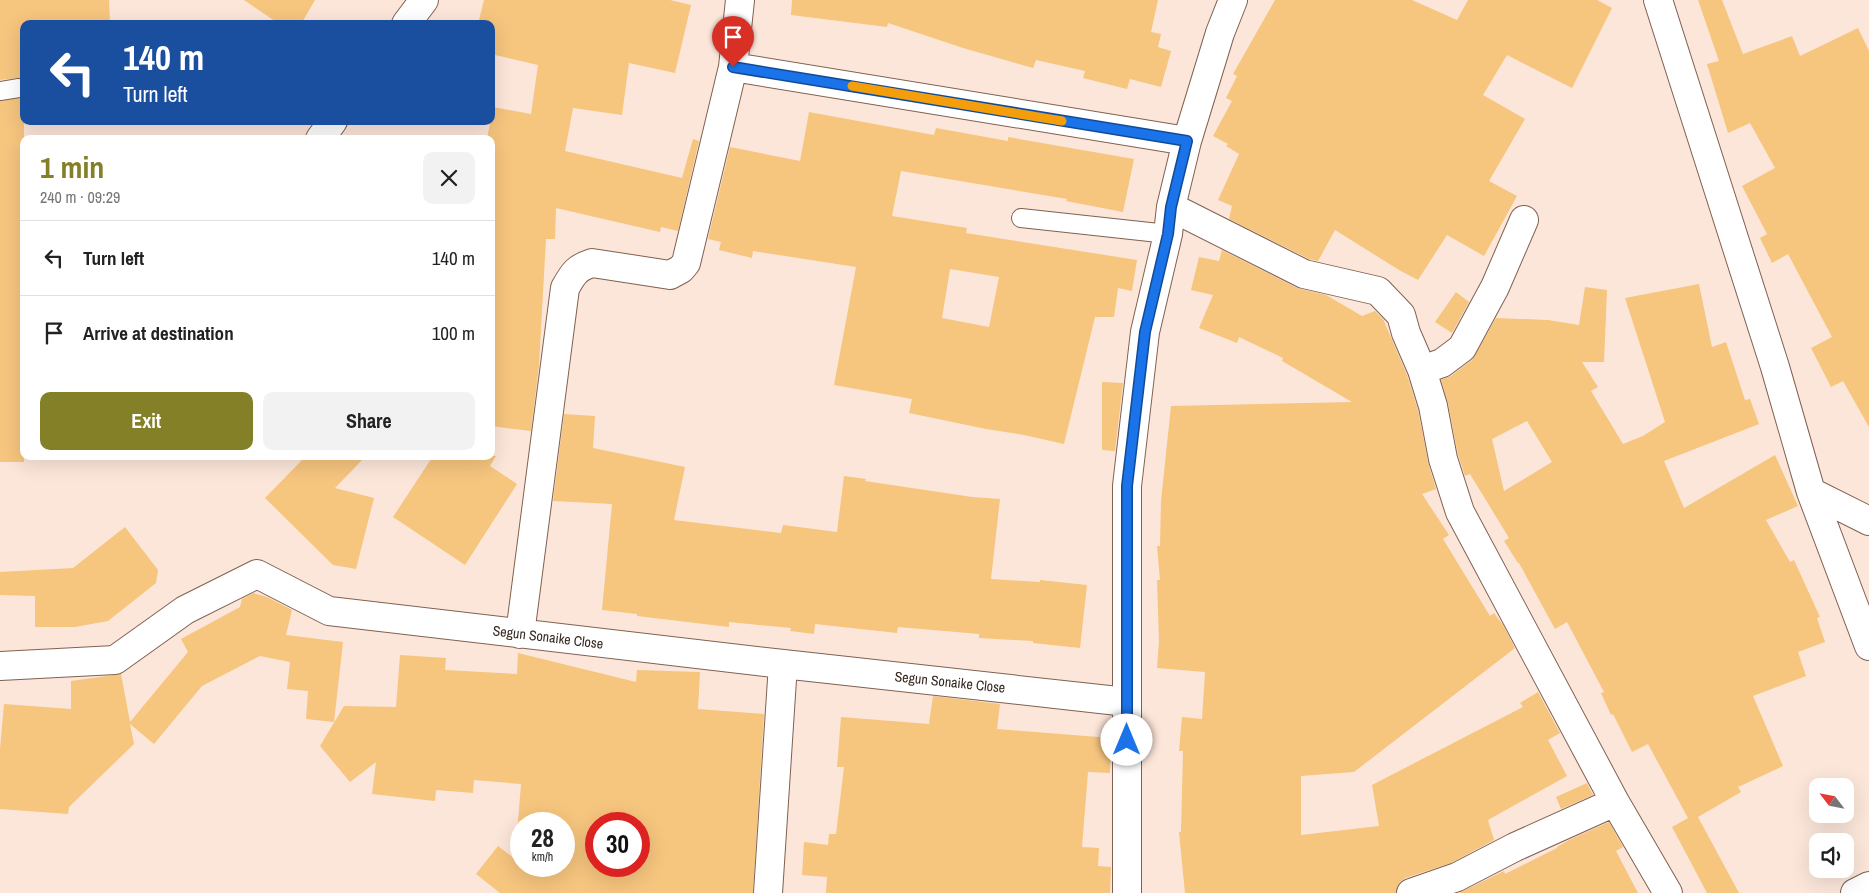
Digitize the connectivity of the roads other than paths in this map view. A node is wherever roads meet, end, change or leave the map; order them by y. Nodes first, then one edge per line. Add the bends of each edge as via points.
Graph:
1 (424, 0) edge
2 (740, 0) edge
3 (1233, 0) edge
4 (1658, 0) edge
5 (409, 20) edge
6 (733, 67) junction
7 (19, 88) dead end
8 (0, 90) edge
9 (1187, 141) junction
10 (1171, 207) junction
11 (1021, 218) dead end
12 (1524, 220) dead end
13 (1168, 234) junction
14 (1422, 370) junction
15 (1812, 492) junction
16 (1869, 521) edge
17 (520, 634) junction
18 (1869, 646) edge
19 (783, 664) junction
20 (0, 666) edge
21 (1127, 702) junction
22 (1615, 802) junction
23 (1869, 886) edge
24 (768, 893) edge
25 (1127, 893) edge
26 (1411, 893) edge
27 (1668, 893) edge
28 (1855, 893) edge

1 - 5 street
2 - 6 street
3 - 9 street
4 - 15 street
6 - 9 street
6 - 17 street via 686,262 681,269 670,275 592,263 580,266 566,288
7 - 8 lane
9 - 10 street
10 - 13 street
10 - 14 street via 1304,274 1378,291 1401,315
11 - 13 lane
12 - 14 street via 1495,287 1462,348 1442,363
13 - 21 street via 1145,332 1127,486
14 - 22 street via 1443,459 1460,512
15 - 16 street
15 - 18 street
17 - 19 street, Segun Sonaike Close
17 - 20 street, Segun Sonaike Close via 330,611 257,574 185,610 115,660
19 - 21 street, Segun Sonaike Close
19 - 24 street
21 - 25 street
22 - 26 street via 1515,847 1457,878
22 - 27 street
23 - 28 street

